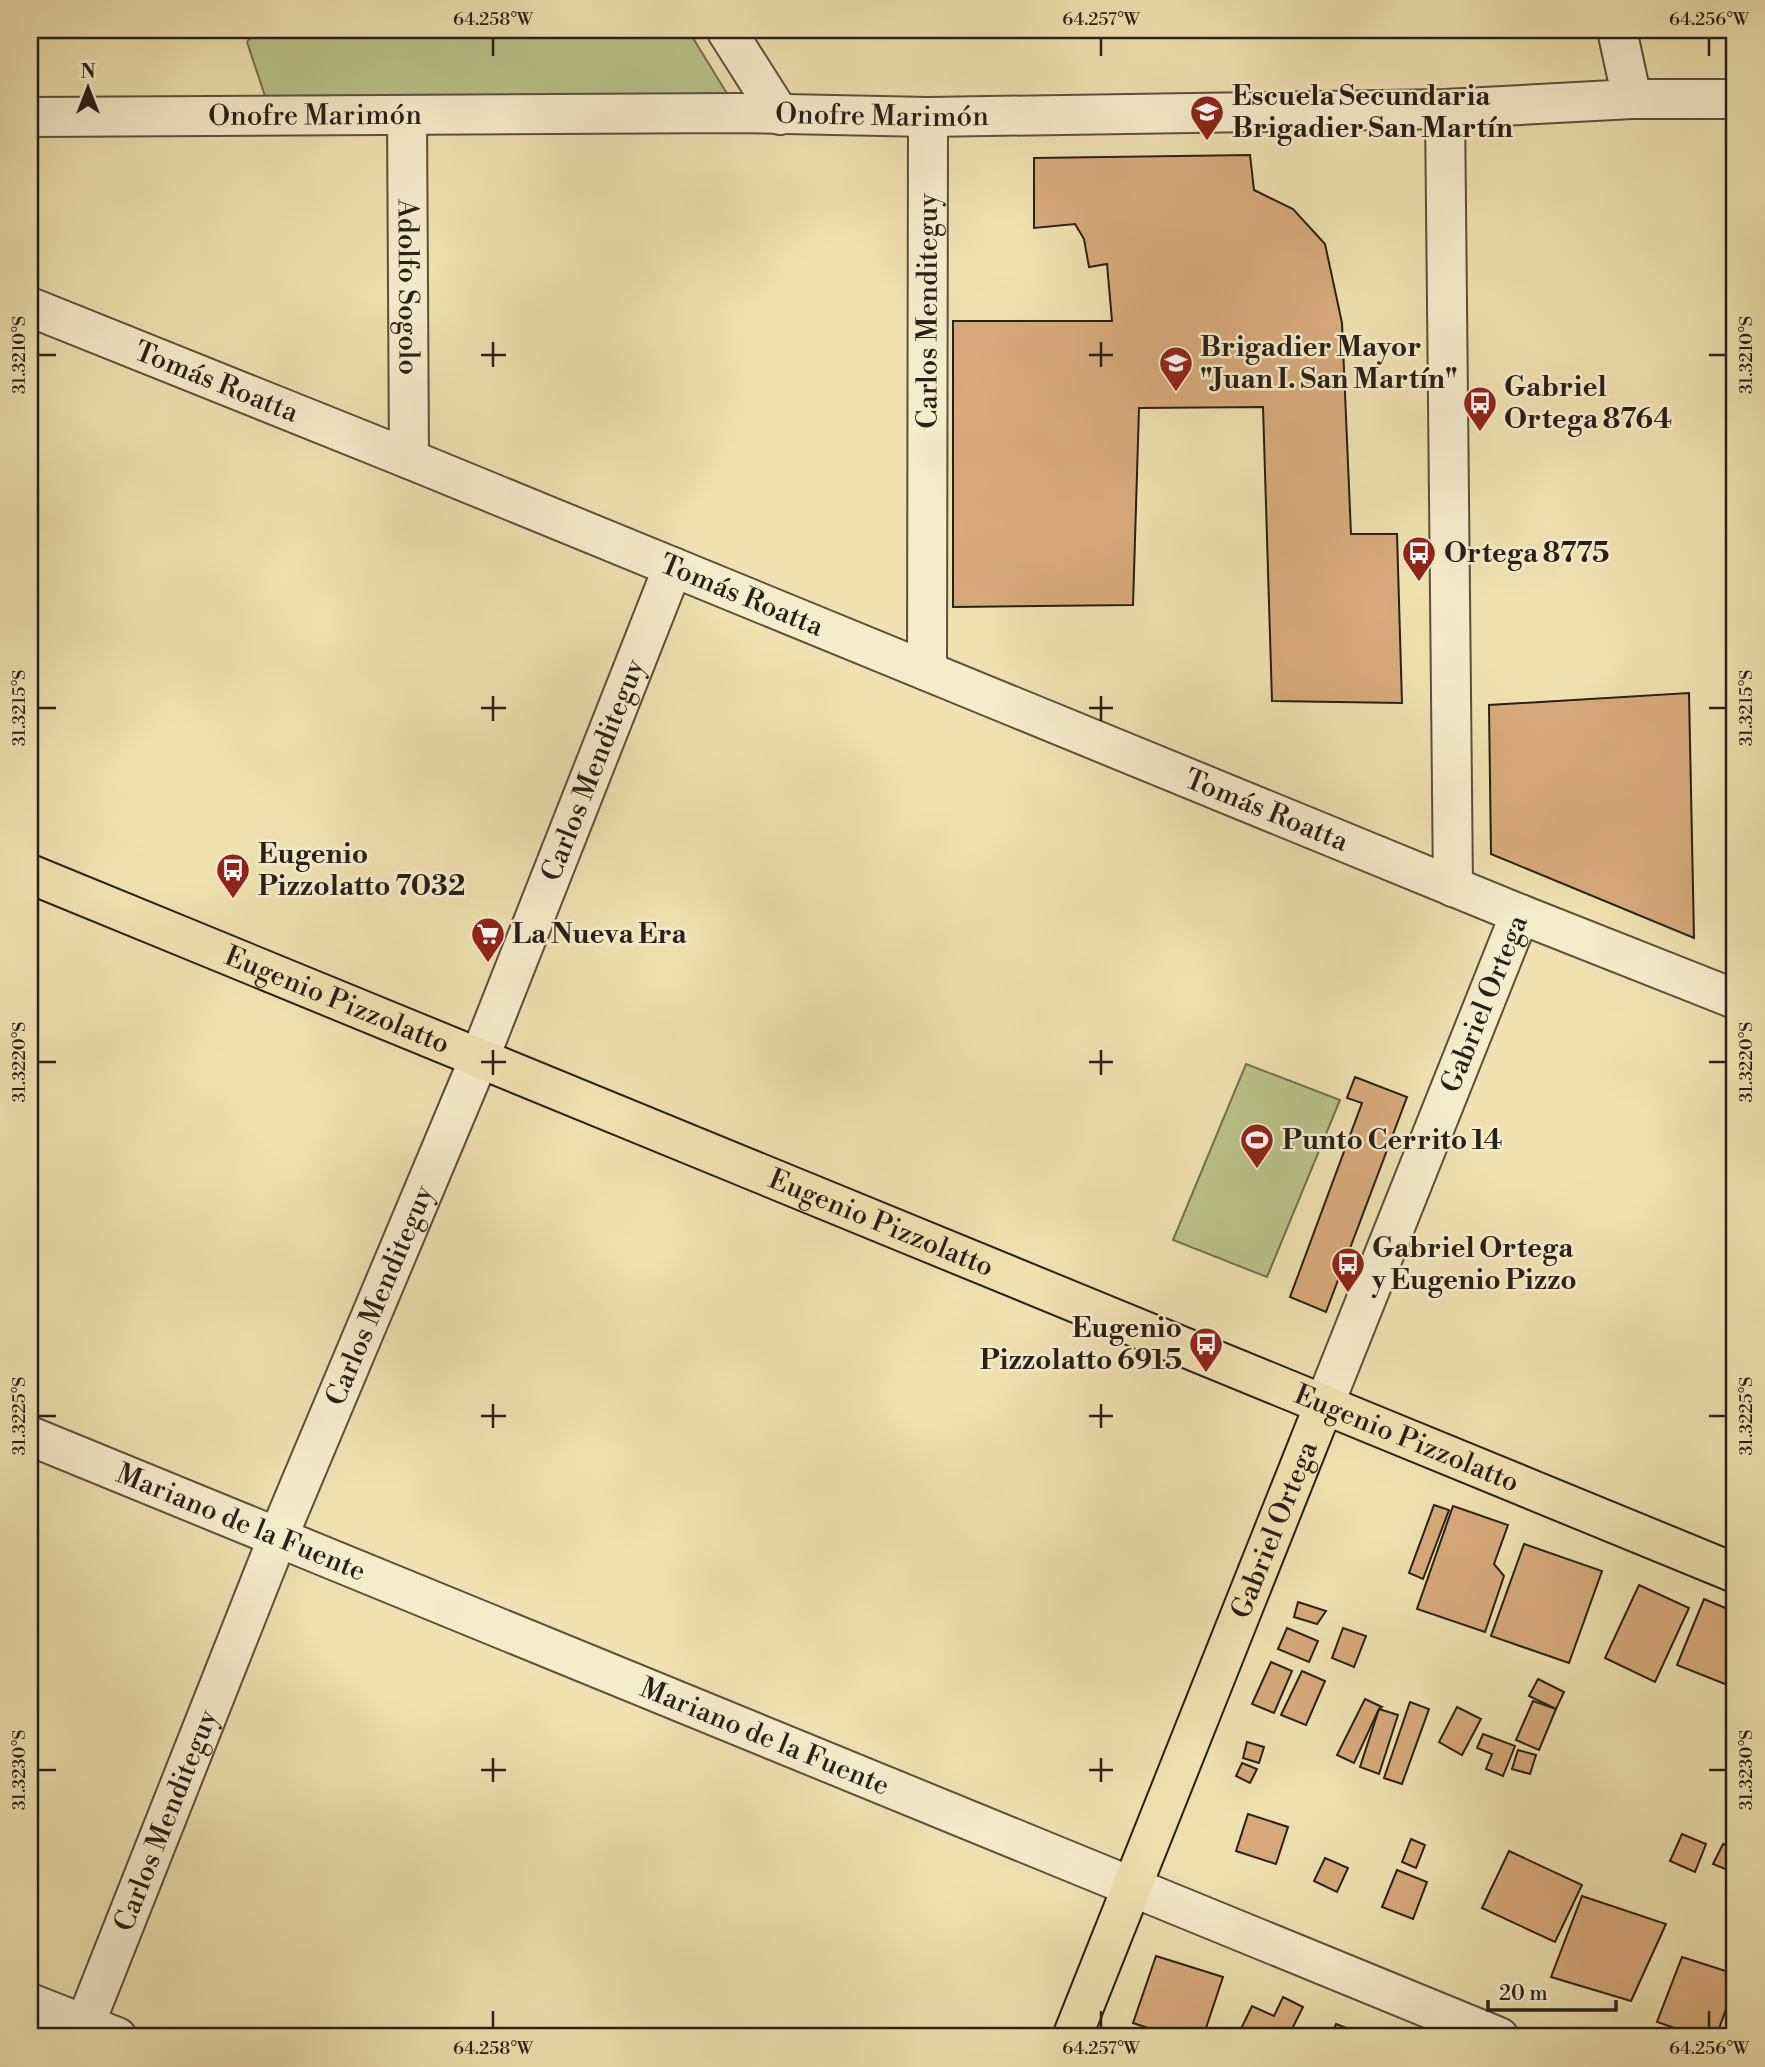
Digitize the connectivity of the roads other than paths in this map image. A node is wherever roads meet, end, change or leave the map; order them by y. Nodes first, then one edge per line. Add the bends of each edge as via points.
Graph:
1 (1617, 30) edge
2 (741, 35) edge
3 (1632, 99) junction
4 (1735, 99) edge
5 (1445, 109) junction
6 (407, 115) junction
7 (780, 115) junction
8 (30, 117) edge
9 (928, 117) junction
10 (30, 307) edge
11 (409, 458) junction
12 (673, 567) junction
13 (927, 671) junction
14 (30, 874) edge
15 (1453, 887) junction
16 (1520, 914) junction
17 (1735, 999) edge
18 (480, 1059) junction
19 (1324, 1405) junction
20 (30, 1436) edge
21 (278, 1536) junction
22 (1735, 1573) edge
23 (1131, 1888) junction
24 (32, 2010) edge
25 (101, 2031) edge
26 (1072, 2037) edge
27 (1499, 2037) edge

1 - 3 street
2 - 7 street
3 - 4 street, Onofre Marimón
3 - 5 street, Onofre Marimón
5 - 9 street, Onofre Marimón
5 - 15 street
6 - 7 street, Onofre Marimón
6 - 8 street, Onofre Marimón
6 - 11 street, Adolfo Sogolo
7 - 9 street, Onofre Marimón
9 - 13 street, Carlos Menditeguy
10 - 11 street, Tomás Roatta
11 - 12 street, Tomás Roatta
12 - 13 street, Tomás Roatta
12 - 18 street, Carlos Menditeguy
13 - 15 street, Tomás Roatta
14 - 18 main road, Eugenio Pizzolatto
15 - 16 street, Gabriel Ortega
16 - 17 street
16 - 19 street, Gabriel Ortega
18 - 19 main road, Eugenio Pizzolatto
18 - 21 street, Carlos Menditeguy
19 - 22 main road, Eugenio Pizzolatto
19 - 23 main road, Gabriel Ortega
20 - 21 street, Mariano de la Fuente
21 - 23 street, Mariano de la Fuente
21 - 25 street, Carlos Menditeguy
23 - 26 main road, Gabriel Ortega
23 - 27 street, Mariano de la Fuente
24 - 25 street

